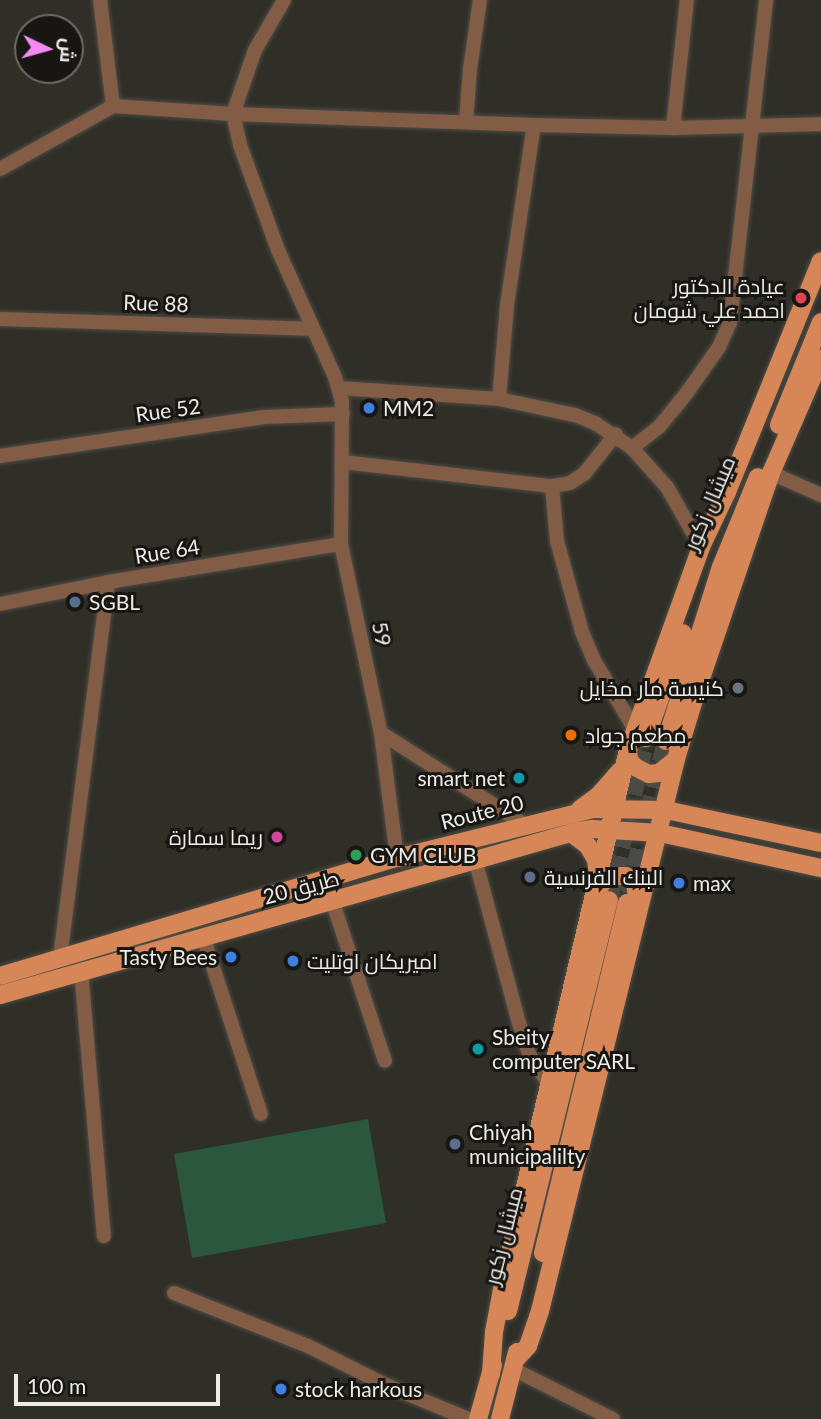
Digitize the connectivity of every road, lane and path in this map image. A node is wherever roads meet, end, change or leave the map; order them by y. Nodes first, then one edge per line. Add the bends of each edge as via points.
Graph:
1 (100, 0) edge
2 (284, 0) edge
3 (480, 0) edge
4 (687, 0) edge
5 (766, 0) edge
6 (113, 106) junction
7 (233, 114) junction
8 (466, 122) junction
9 (821, 124) edge
10 (534, 125) junction
11 (673, 128) junction
12 (753, 128) junction
13 (0, 169) edge
14 (821, 261) edge
15 (821, 288) edge
16 (0, 319) edge
17 (821, 322) edge
18 (311, 329) junction
19 (821, 358) edge
20 (339, 388) junction
21 (499, 399) junction
22 (343, 414) junction
23 (616, 435) junction
24 (632, 448) junction
25 (0, 456) edge
26 (343, 462) junction
27 (771, 473) junction
28 (552, 486) junction
29 (821, 495) edge
30 (341, 544) junction
31 (701, 547) junction
32 (108, 582) junction
33 (0, 604) edge
34 (381, 733) junction
35 (640, 734) junction
36 (666, 741) tunnel mouth
37 (628, 750) junction
38 (676, 760) junction
39 (623, 768) junction
40 (672, 780) junction
41 (615, 807) junction
42 (594, 809) junction
43 (575, 813) junction
44 (681, 813) junction
45 (524, 824) junction
46 (601, 829) junction
47 (571, 832) junction
48 (667, 835) junction
49 (692, 840) junction
50 (821, 844) edge
51 (397, 858) junction
52 (475, 859) junction
53 (651, 869) junction
54 (821, 869) edge
55 (598, 874) junction
56 (601, 899) junction
57 (333, 902) junction
58 (633, 909) junction
59 (203, 936) junction
60 (60, 958) junction
61 (81, 970) junction
62 (0, 976) edge
63 (0, 995) edge
64 (385, 1061) dead end
65 (549, 1084) junction
66 (261, 1114) dead end
67 (104, 1236) dead end
68 (174, 1293) dead end
69 (514, 1365) junction
70 (491, 1374) junction
71 (468, 1419) edge
72 (478, 1419) edge
73 (500, 1419) edge
74 (613, 1419) edge

1 - 6 street
2 - 7 street via 256,50
3 - 8 street
4 - 11 street
5 - 12 street
6 - 7 street
6 - 13 street
7 - 8 street
7 - 18 street, 59 via 278,250
8 - 10 street
9 - 12 street
10 - 11 street
10 - 21 street via 508,292
11 - 12 street
12 - 24 street via 730,322 719,347 686,394 659,427
14 - 31 main road
15 - 35 main road, ميشال زكور
16 - 18 street, Rue 88
17 - 36 main road, ميشال زكور via 721,567
18 - 20 street, 59
19 - 27 main road, ميشال زكور
20 - 21 street
20 - 22 street, 59
21 - 23 street via 575,415
22 - 25 street, Rue 52 via 264,417
22 - 26 street, 59
23 - 24 street
23 - 28 street via 584,474 570,483
24 - 31 street via 667,487
26 - 28 street
26 - 30 street, 59
27 - 29 street
27 - 38 main road, ميشال زكور
28 - 35 street via 557,541 578,620 595,662
30 - 32 street, Rue 64
30 - 34 street, 59
31 - 35 main road
32 - 33 street, Rue 64
32 - 60 street
34 - 45 street
34 - 51 street, 59
35 - 37 main road
37 - 38 main road via 635,767 649,774 659,773
37 - 39 main road
38 - 40 main road, ميشال زكور
39 - 41 main road
39 - 43 main road
40 - 44 main road, ميشال زكور
40 - 44 main road
41 - 42 main road, Route 20
41 - 44 main road, Route 20
41 - 46 main road
42 - 43 main road, Route 20
42 - 46 main road
43 - 45 main road, Route 20
44 - 48 main road, ميشال زكور
44 - 50 main road, Route 20
45 - 51 main road, Route 20
46 - 47 main road, طريق 20
46 - 48 main road, طريق 20
46 - 55 main road
47 - 52 main road, طريق 20
47 - 55 main road via 588,846
48 - 49 main road, طريق 20
48 - 53 main road, ميشال زكور
49 - 53 main road
49 - 54 main road, طريق 20
51 - 60 main road, Route 20
52 - 57 main road, طريق 20
52 - 65 street via 519,1023 530,1056
53 - 58 main road, ميشال زكور
55 - 56 main road
56 - 58 main road via 607,876 626,876 635,883
56 - 65 main road
56 - 70 main road, ميشال زكور
57 - 59 main road, طريق 20
57 - 64 street
58 - 69 main road, ميشال زكور
59 - 61 main road, طريق 20
59 - 66 street
60 - 62 main road, Route 20
61 - 63 main road, طريق 20
61 - 67 street
65 - 70 main road via 498,1305
68 - 71 street via 308,1346
69 - 73 main road, ميشال زكور
69 - 74 street
70 - 72 main road, ميشال زكور

